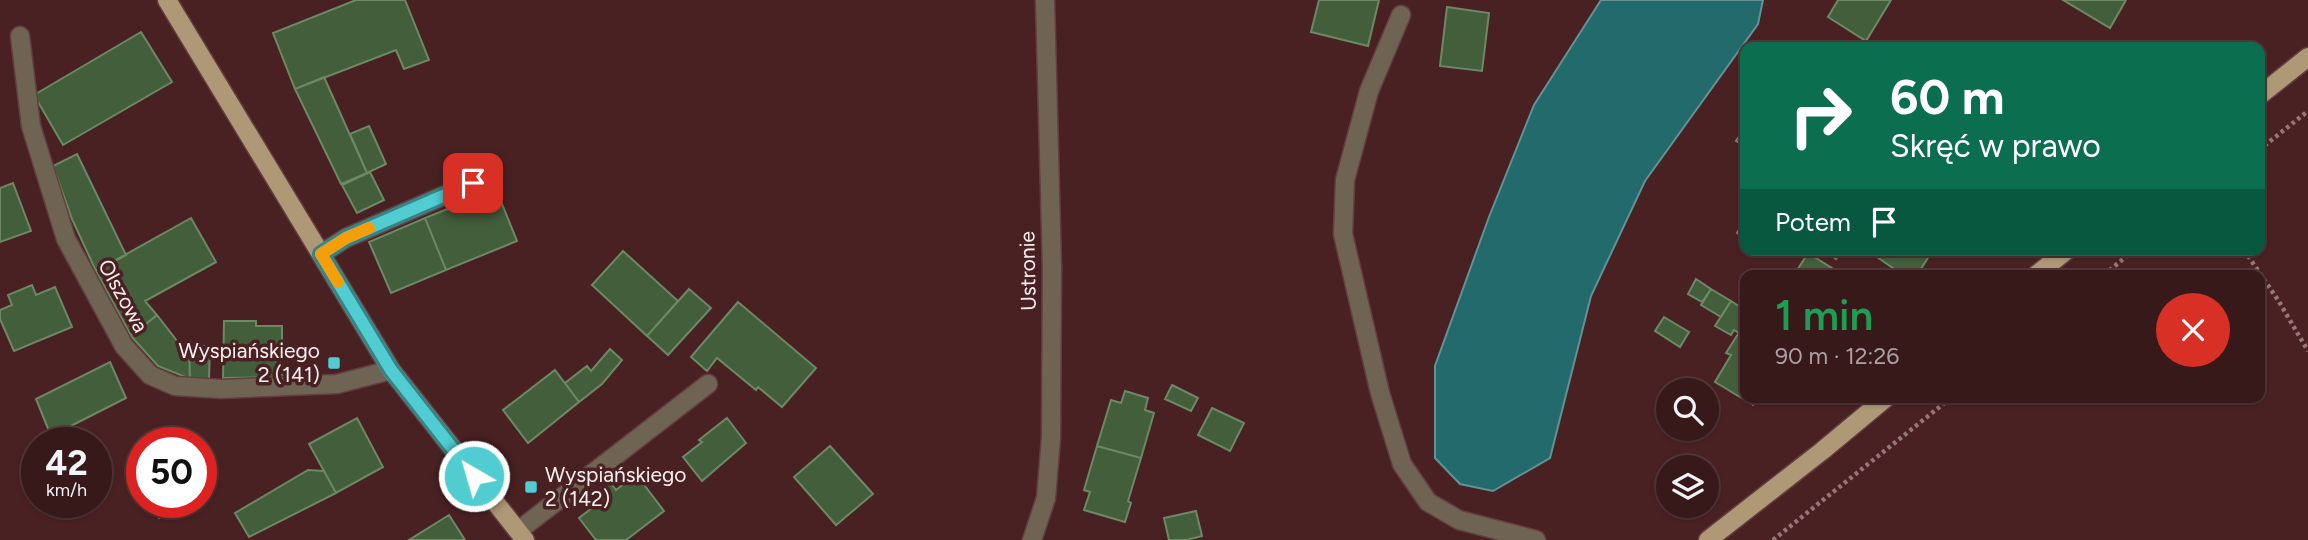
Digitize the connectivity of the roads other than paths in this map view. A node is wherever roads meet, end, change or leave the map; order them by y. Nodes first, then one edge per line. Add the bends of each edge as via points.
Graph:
1 (167, 0) edge
2 (1045, 0) edge
3 (1401, 15) dead end
4 (20, 36) dead end
5 (2308, 57) edge
6 (2265, 91) edge
7 (473, 183) dead end
8 (321, 254) junction
9 (2060, 256) edge
10 (2042, 270) edge
11 (391, 370) junction
12 (708, 384) dead end
13 (1881, 403) edge
14 (521, 535) edge
15 (1032, 540) edge
16 (1536, 540) edge
17 (1708, 540) edge

1 - 8 main road
2 - 15 street, Ustronie via 1051,438 1046,498
3 - 16 street via 1369,91 1345,180 1343,234 1380,393 1402,464 1428,502 1459,520
4 - 11 street, Olszowa via 31,125 66,239 124,346 150,375 174,386 221,389 337,384
5 - 6 main road
7 - 8 street via 346,238
8 - 11 main road
9 - 10 main road
11 - 14 main road
12 - 14 street
13 - 17 main road

